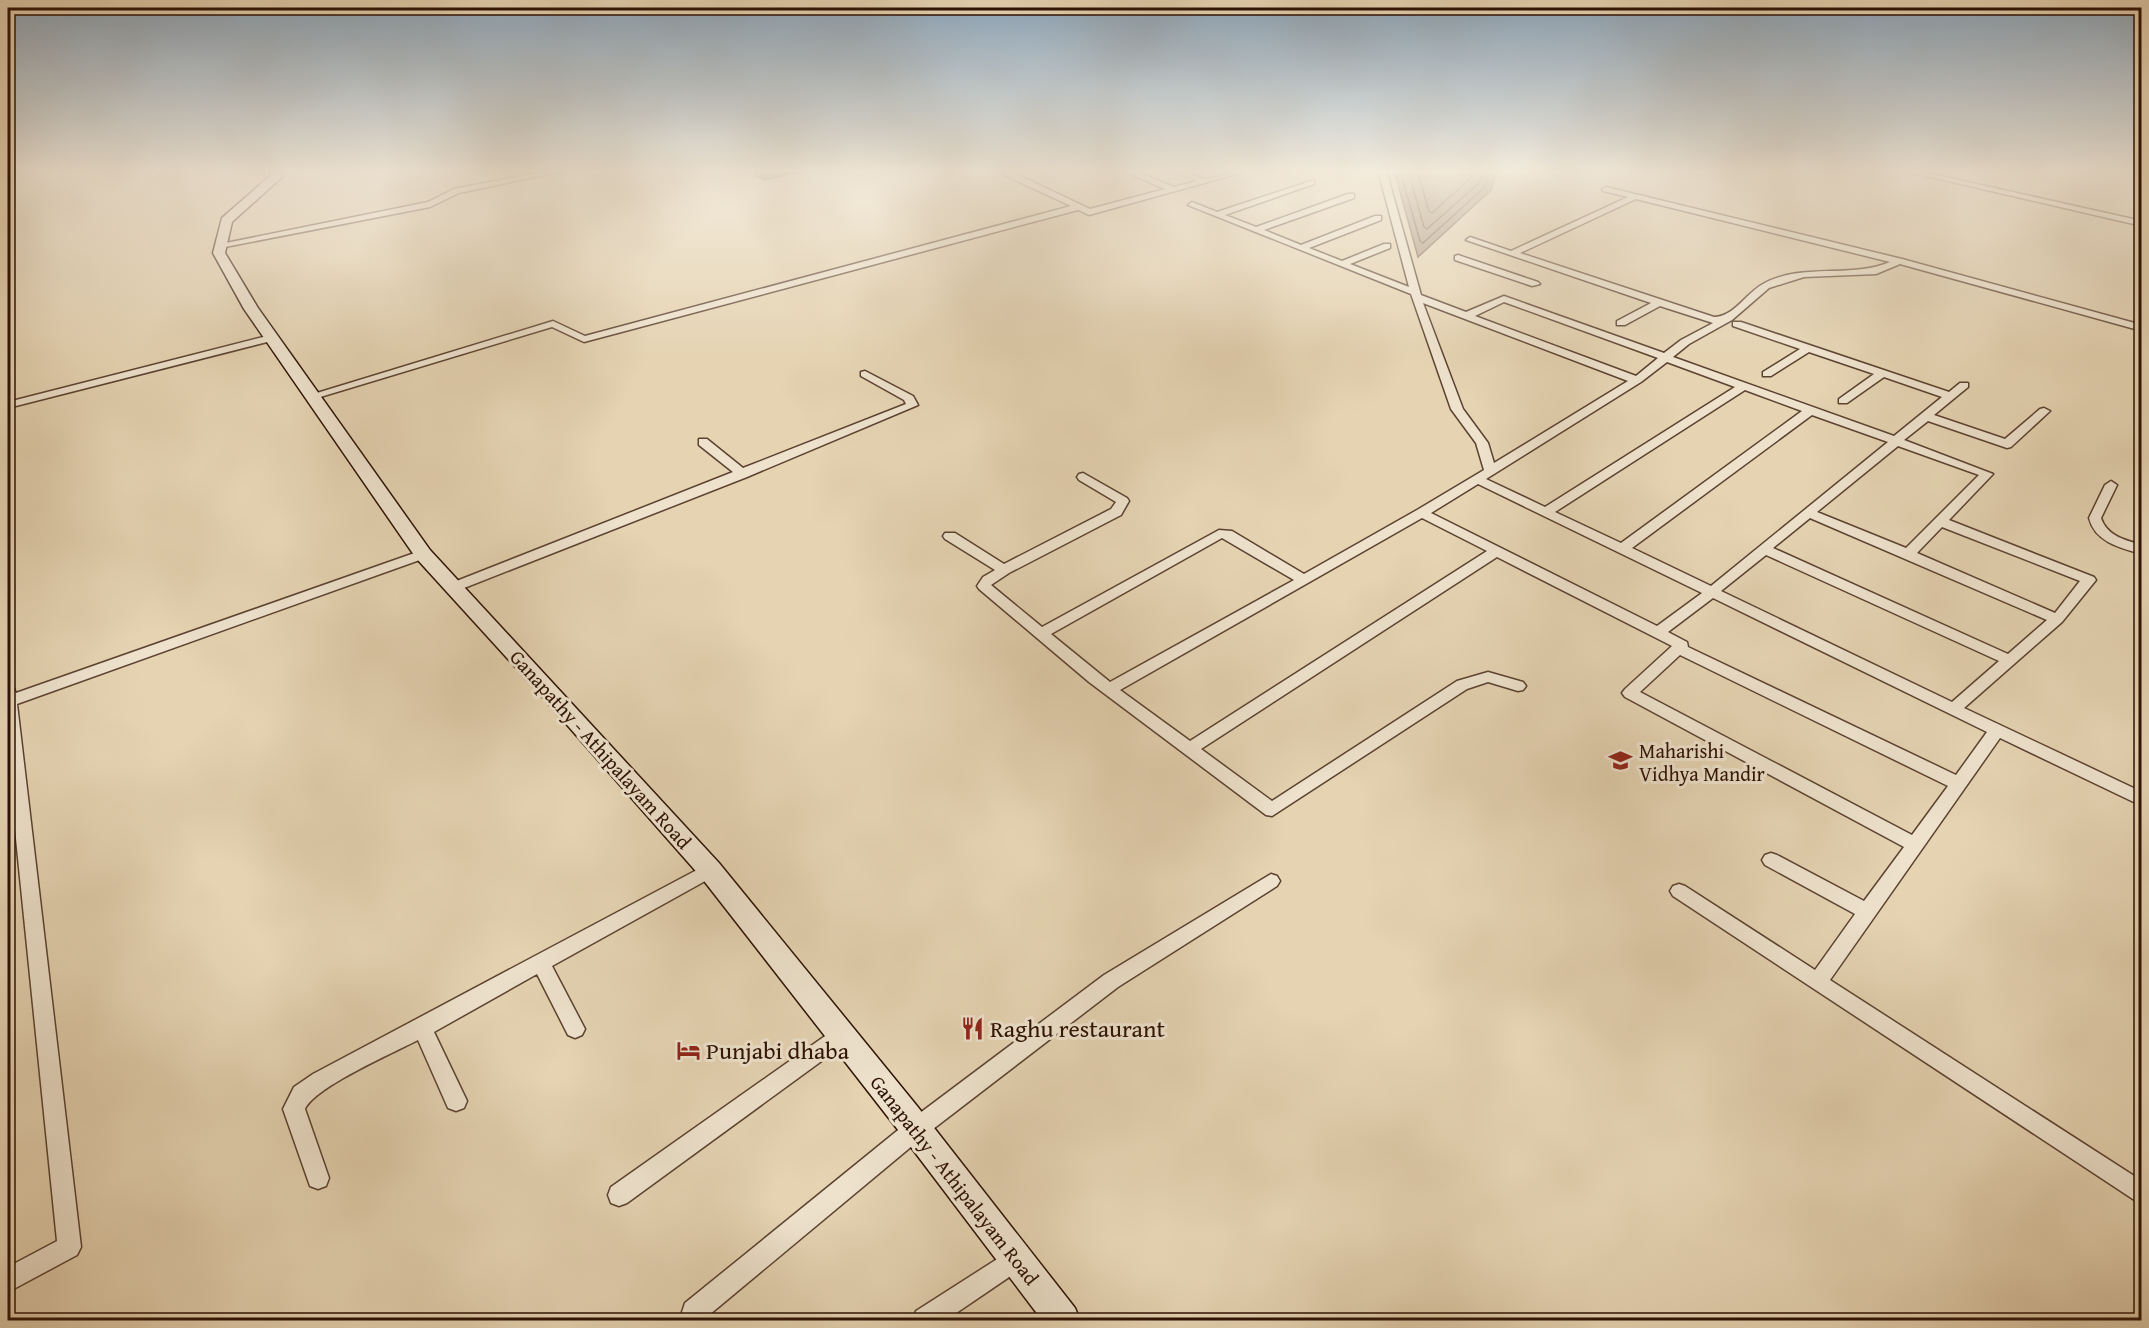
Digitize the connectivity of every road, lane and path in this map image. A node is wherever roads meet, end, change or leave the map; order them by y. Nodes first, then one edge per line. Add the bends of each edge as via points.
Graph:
1 (223, 232) edge
2 (287, 232) edge
3 (985, 232) edge
4 (1261, 232) edge
5 (1342, 232) edge
6 (1399, 232) edge
7 (1559, 232) edge
8 (1782, 232) edge
9 (1470, 240) dead end
10 (220, 245) junction
11 (1387, 246) dead end
12 (1300, 248) junction
13 (1512, 254) junction
14 (1458, 258) dead end
15 (1899, 261) junction
16 (1342, 264) junction
17 (1560, 270) junction
18 (1535, 284) junction
19 (1523, 290) dead end
20 (1416, 295) junction
21 (1660, 302) junction
22 (1466, 316) junction
23 (1729, 322) junction
24 (1621, 323) dead end
25 (2142, 328) edge
26 (272, 338) junction
27 (1808, 348) junction
28 (1666, 358) junction
29 (1883, 373) junction
30 (865, 374) dead end
31 (1767, 374) dead end
32 (1638, 380) junction
33 (1964, 385) dead end
34 (1744, 386) junction
35 (313, 396) junction
36 (1949, 396) junction
37 (1843, 401) dead end
38 (8, 405) edge
39 (1811, 410) junction
40 (2044, 411) dead end
41 (1925, 416) junction
42 (1896, 441) junction
43 (703, 442) dead end
44 (743, 474) junction
45 (1483, 475) junction
46 (1083, 477) dead end
47 (2111, 485) dead end
48 (1546, 512) junction
49 (1422, 513) junction
50 (1809, 513) junction
51 (1940, 521) junction
52 (950, 536) dead end
53 (1622, 549) junction
54 (1764, 549) junction
55 (2142, 550) edge
56 (1497, 551) junction
57 (423, 554) junction
58 (1908, 554) junction
59 (1004, 570) junction
60 (1304, 580) junction
61 (454, 587) junction
62 (1712, 592) junction
63 (2057, 619) junction
64 (1658, 633) junction
65 (1040, 634) junction
66 (1678, 648) junction
67 (2009, 660) junction
68 (1518, 686) dead end
69 (1110, 689) junction
70 (8, 698) edge
71 (1953, 709) junction
72 (1997, 730) junction
73 (1190, 749) junction
74 (1959, 784) junction
75 (2142, 800) edge
76 (1916, 845) junction
77 (1771, 860) dead end
78 (710, 870) junction
79 (1271, 882) dead end
80 (1679, 891) dead end
81 (1868, 912) junction
82 (541, 963) junction
83 (1817, 982) junction
84 (422, 1028) junction
85 (575, 1029) dead end
86 (842, 1035) junction
87 (456, 1101) dead end
88 (916, 1129) junction
89 (318, 1178) dead end
90 (2142, 1194) edge
91 (619, 1195) dead end
92 (1016, 1259) junction
93 (8, 1280) edge
94 (694, 1312) dead end
95 (925, 1320) edge
96 (1063, 1320) edge

1 - 10 main road
2 - 10 street
3 - 35 street via 584,339 553,324
4 - 12 street
5 - 12 street
6 - 20 street
7 - 13 street
8 - 15 street
9 - 13 street
10 - 26 main road, Ganapathy - Athipalayam Road via 219,253 228,271
11 - 16 street
12 - 16 street
13 - 17 street
14 - 18 street
15 - 23 street via 1876,271 1803,274 1766,286
15 - 25 street
16 - 20 street
17 - 18 street
17 - 21 street
18 - 19 street
20 - 22 street
20 - 45 street via 1457,409 1482,443
21 - 23 street
21 - 24 street
22 - 28 street via 1504,299
22 - 32 street
23 - 27 street
23 - 28 street via 1684,353
26 - 35 main road, Ganapathy - Athipalayam Road
26 - 38 street
27 - 29 street
27 - 31 street
28 - 32 street
28 - 34 street
29 - 36 street
29 - 37 street
30 - 44 street via 909,398 912,405
32 - 45 street
33 - 36 street
34 - 39 street
34 - 48 street
35 - 57 main road, Ganapathy - Athipalayam Road
36 - 41 street
39 - 42 street
39 - 53 street
40 - 41 street via 2007,444
41 - 42 street
42 - 50 street
42 - 51 street via 1988,474
43 - 44 street
44 - 61 street
45 - 48 street
45 - 49 street
46 - 59 street via 1123,501 1116,512
47 - 55 street via 2095,518 2098,529
48 - 53 street
49 - 56 street
49 - 60 street
50 - 54 street
50 - 58 street
51 - 58 street
51 - 63 street via 2089,580
52 - 59 street
53 - 62 street
54 - 62 street
54 - 67 street
56 - 64 street
56 - 73 street
57 - 61 main road, Ganapathy - Athipalayam Road
57 - 70 street
58 - 63 street
59 - 65 street via 984,586
60 - 65 street via 1227,534 1219,534
60 - 69 street
61 - 78 main road, Ganapathy - Athipalayam Road
62 - 64 street
62 - 71 street
63 - 67 street
64 - 66 street via 1682,645
65 - 69 street
66 - 74 street
66 - 76 street via 1629,693
67 - 71 street
68 - 73 street via 1488,677 1462,685 1272,810
69 - 73 street
70 - 93 street via 69,1247
71 - 72 street
72 - 74 street
72 - 75 street
74 - 76 street
76 - 81 street
77 - 81 street
78 - 82 street
78 - 86 main road, Ganapathy - Athipalayam Road
79 - 88 street via 1111,981
80 - 83 street
81 - 83 street
82 - 84 street
82 - 85 street
83 - 90 street
84 - 87 street
84 - 89 street via 300,1094 294,1109
86 - 88 main road, Ganapathy - Athipalayam Road
86 - 91 street
88 - 92 main road, Ganapathy - Athipalayam Road
88 - 94 street
92 - 95 street
92 - 96 main road, Ganapathy - Athipalayam Road

